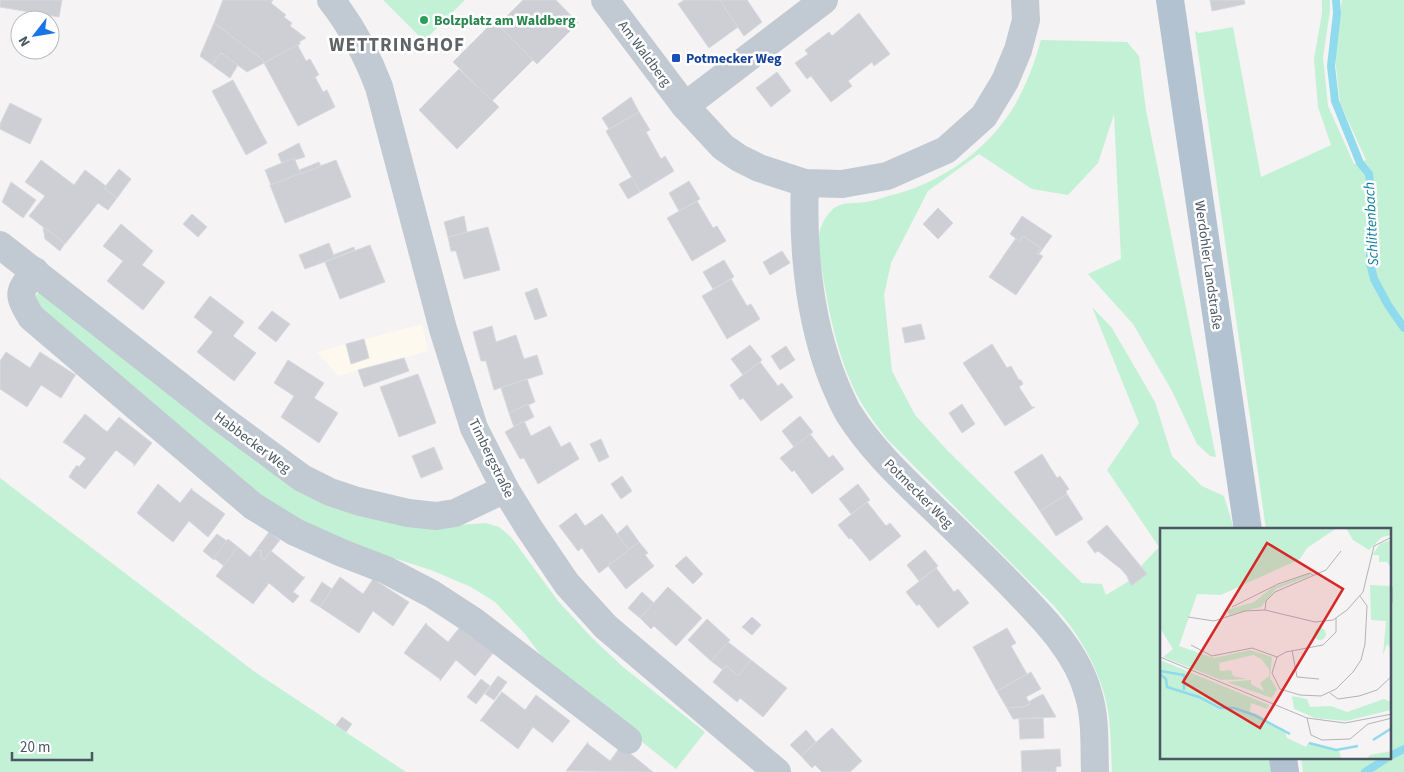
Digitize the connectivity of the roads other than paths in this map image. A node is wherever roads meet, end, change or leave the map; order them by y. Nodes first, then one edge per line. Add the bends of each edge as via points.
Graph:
1 (331, 0) edge
2 (605, 0) edge
3 (824, 0) edge
4 (1025, 0) edge
5 (1170, 0) edge
6 (685, 106) junction
7 (805, 183) junction
8 (0, 244) edge
9 (36, 271) junction
10 (505, 489) junction
11 (1248, 528) edge
12 (628, 740) dead end
13 (777, 772) edge
14 (1095, 772) edge

1 - 10 street, Timbergstraße via 359,40 379,87 442,329 474,428
2 - 6 street, Am Waldberg
3 - 6 street
4 - 7 street, Am Waldberg via 1026,20 1005,81 984,116 946,150 887,176 842,184
5 - 11 main road, Werdohler Landstraße
6 - 7 street, Am Waldberg via 723,147 739,158
7 - 14 street, Potmecker Weg via 804,216 812,309 823,352 848,414 885,461 1022,597 1066,648 1089,694
8 - 9 street, Habbecker Weg
9 - 10 street, Habbecker Weg via 270,454 302,478 330,492 408,513 436,516 455,513
9 - 12 street via 22,288 21,295 32,318 253,506 296,532 386,570 432,594 475,622
10 - 13 street, Timbergstraße via 567,584 606,627

